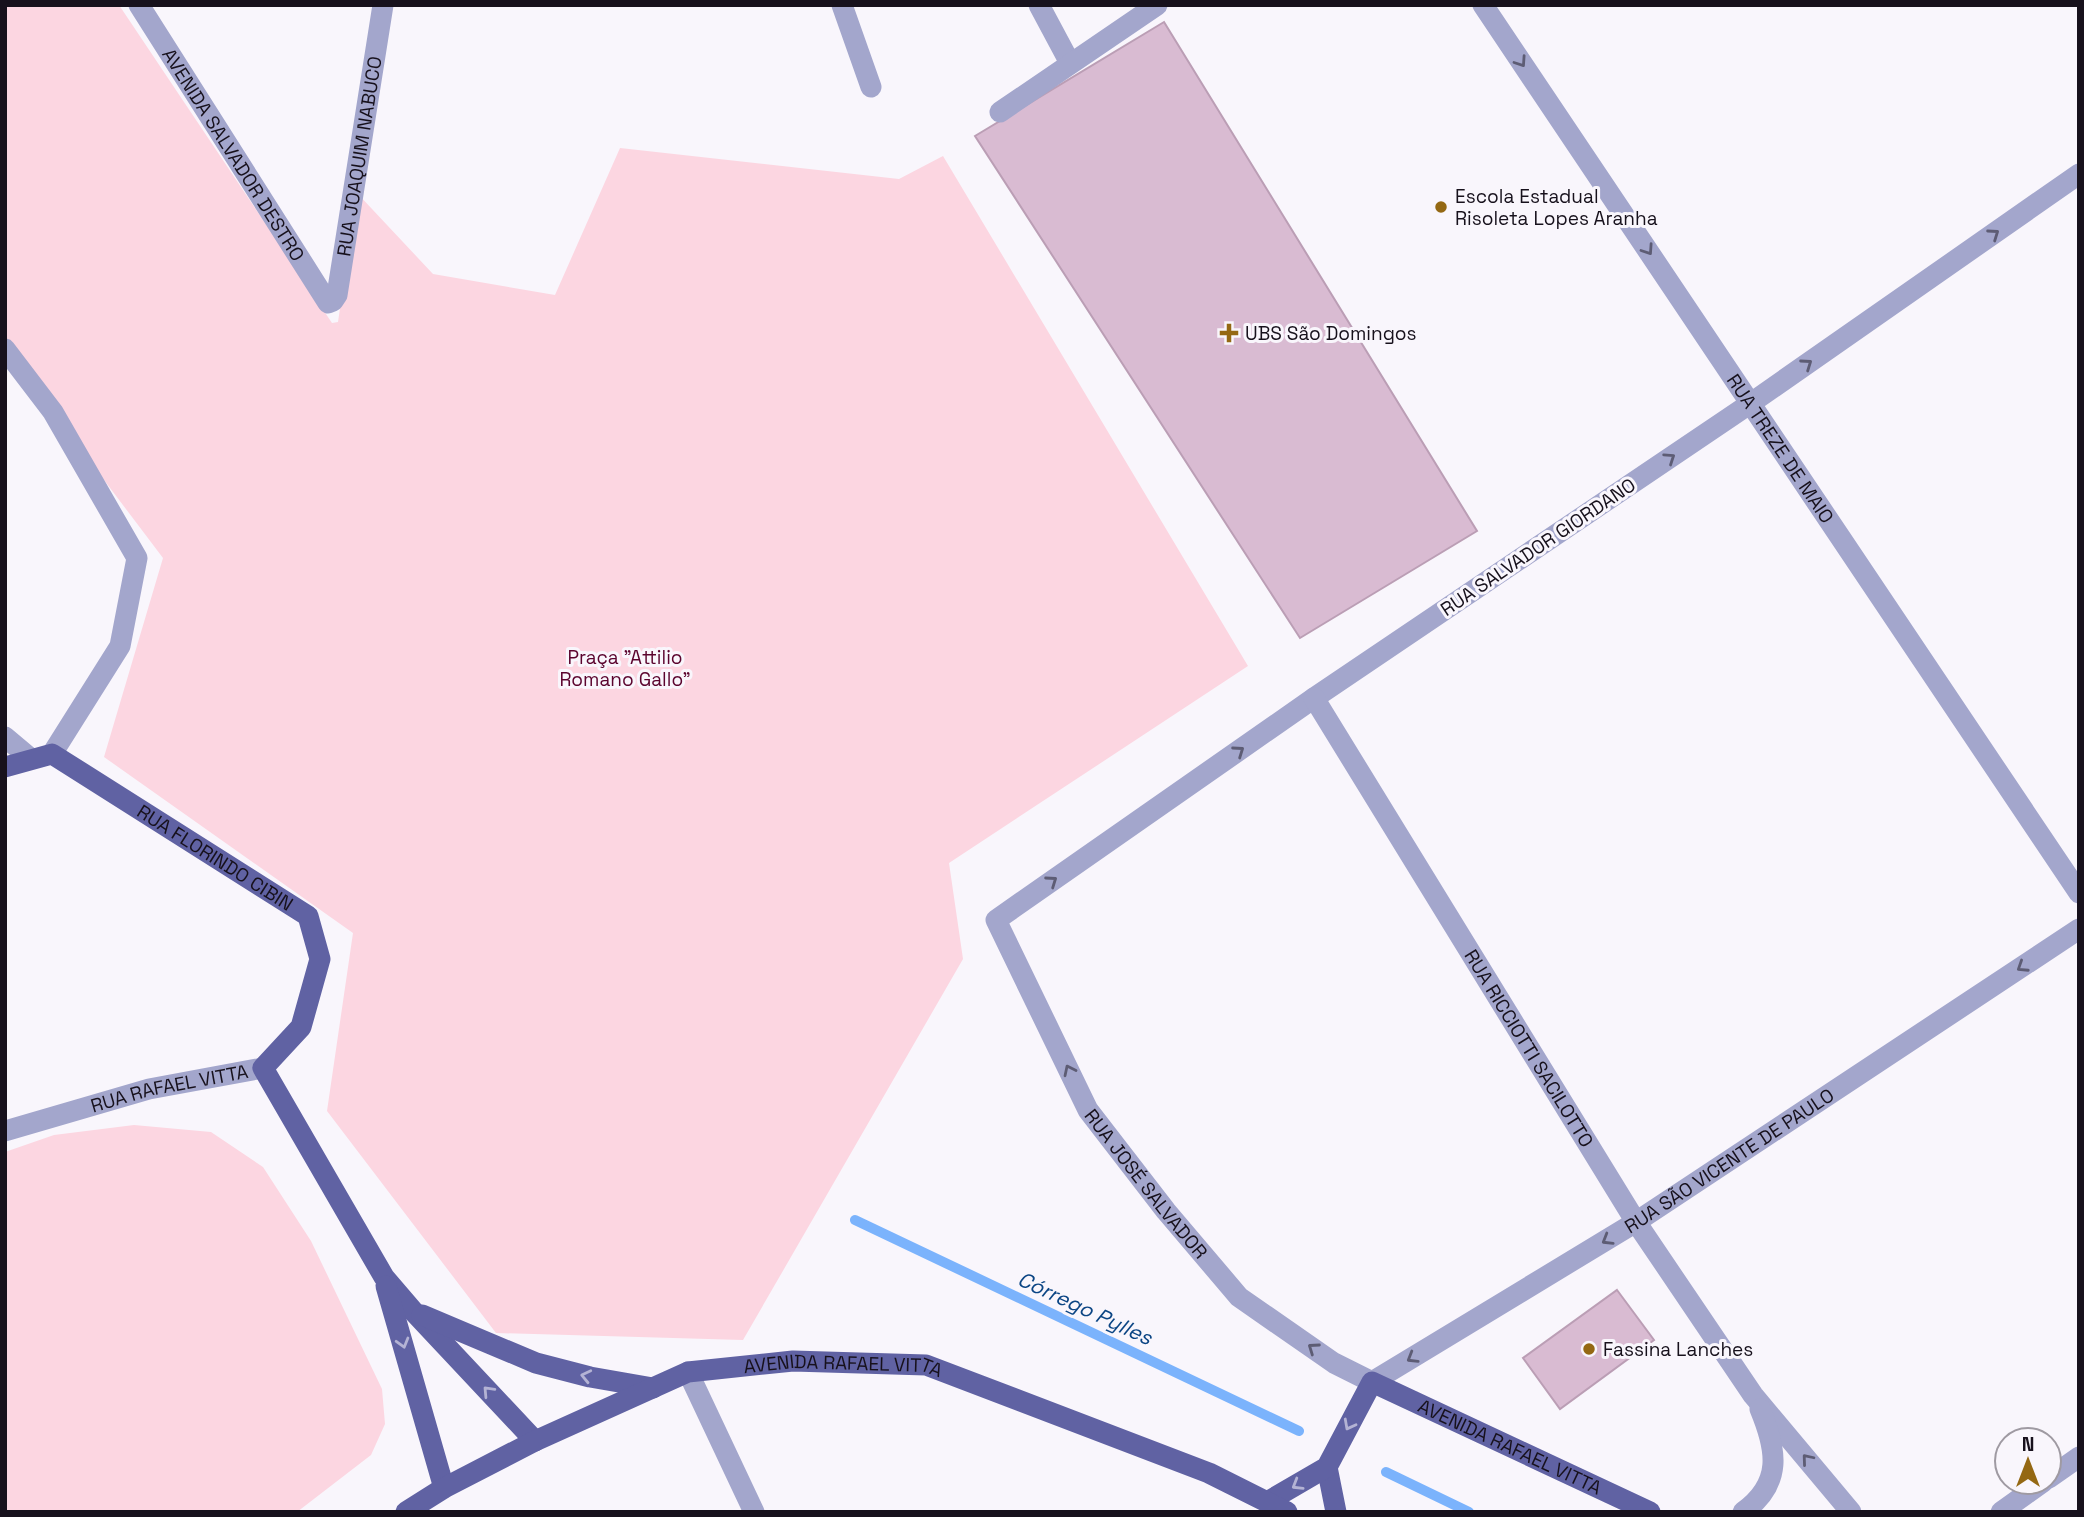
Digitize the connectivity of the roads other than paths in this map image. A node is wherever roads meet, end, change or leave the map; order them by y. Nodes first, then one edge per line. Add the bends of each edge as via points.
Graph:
1 (139, 5) edge
2 (383, 5) edge
3 (842, 5) edge
4 (1039, 5) edge
5 (1157, 5) edge
6 (1483, 5) edge
7 (1070, 63) junction
8 (871, 87) dead end
9 (1000, 112) dead end
10 (2079, 174) edge
11 (328, 303) joint
12 (5, 349) edge
13 (1751, 403) junction
14 (1314, 698) junction
15 (5, 737) edge
16 (52, 754) junction
17 (30, 758) junction
18 (5, 766) edge
19 (2079, 892) edge
20 (996, 920) joint
21 (2079, 929) edge
22 (263, 1068) junction
23 (5, 1131) edge
24 (1636, 1222) junction
25 (384, 1277) junction
26 (414, 1312) junction
27 (688, 1372) junction
28 (1372, 1382) junction
29 (653, 1388) junction
30 (1753, 1395) junction
31 (535, 1441) junction
32 (2079, 1457) edge
33 (1327, 1467) junction
34 (2063, 1468) edge
35 (444, 1488) junction
36 (2023, 1496) edge
37 (1277, 1507) edge
38 (405, 1512) edge
39 (754, 1512) edge
40 (1336, 1512) edge
41 (1650, 1512) edge
42 (1743, 1512) edge
43 (1851, 1512) edge
44 (2001, 1512) edge

1 - 11 street, AVENIDA SALVADOR DESTRO
2 - 11 street, RUA JOAQUIM NABUCO via 338,295
3 - 8 street
4 - 7 street
5 - 7 street
6 -> 13 street, RUA TREZE DE MAIO
7 - 9 street
13 -> 10 street, RUA SALVADOR GIORDANO
12 - 16 street via 53,412 137,558 120,646
14 -> 13 street, RUA SALVADOR GIORDANO
13 - 19 street, RUA TREZE DE MAIO
20 -> 14 street, RUA SALVADOR GIORDANO
14 - 24 street, RUA RICCIOTTI SACILOTTO
15 - 17 street
16 - 17 main road
16 - 22 main road, RUA FLORINDO CIBIN via 308,916 320,960 301,1027
17 - 18 main road
28 -> 20 street, RUA JOSÉ SALVADOR via 1335,1363 1239,1297 1166,1210 1088,1110
21 -> 24 street, RUA SÃO VICENTE DE PAULO
22 - 23 street, RUA RAFAEL VITTA via 149,1089
22 - 25 main road, RUA RAFAEL VITTA
24 -> 28 street, RUA SÃO VICENTE DE PAULO
24 - 30 street, RUA RICCIOTTI SACILOTTO
25 - 26 main road, RUA RAFAEL VITTA
25 -> 35 main road, RUA RAFAEL VITTA
29 -> 26 main road via 536,1363
31 -> 26 main road, RUA RAFAEL VITTA
27 - 29 main road, AVENIDA RAFAEL VITTA
27 - 37 main road, AVENIDA RAFAEL VITTA via 793,1361 926,1366 1209,1473
27 - 39 street
28 -> 33 main road
28 - 41 main road, AVENIDA RAFAEL VITTA
29 - 31 main road, AVENIDA RAFAEL VITTA
30 - 42 street, RUA RICCIOTTI SACILOTTO via 1774,1456 1769,1481 1756,1502
43 -> 30 street, RUA RICCIOTTI SACILOTTO
31 - 35 main road, AVENIDA RAFAEL VITTA
32 - 34 street
33 -> 37 main road
33 - 40 main road
35 - 38 main road, AVENIDA RAFAEL VITTA
36 - 44 street

